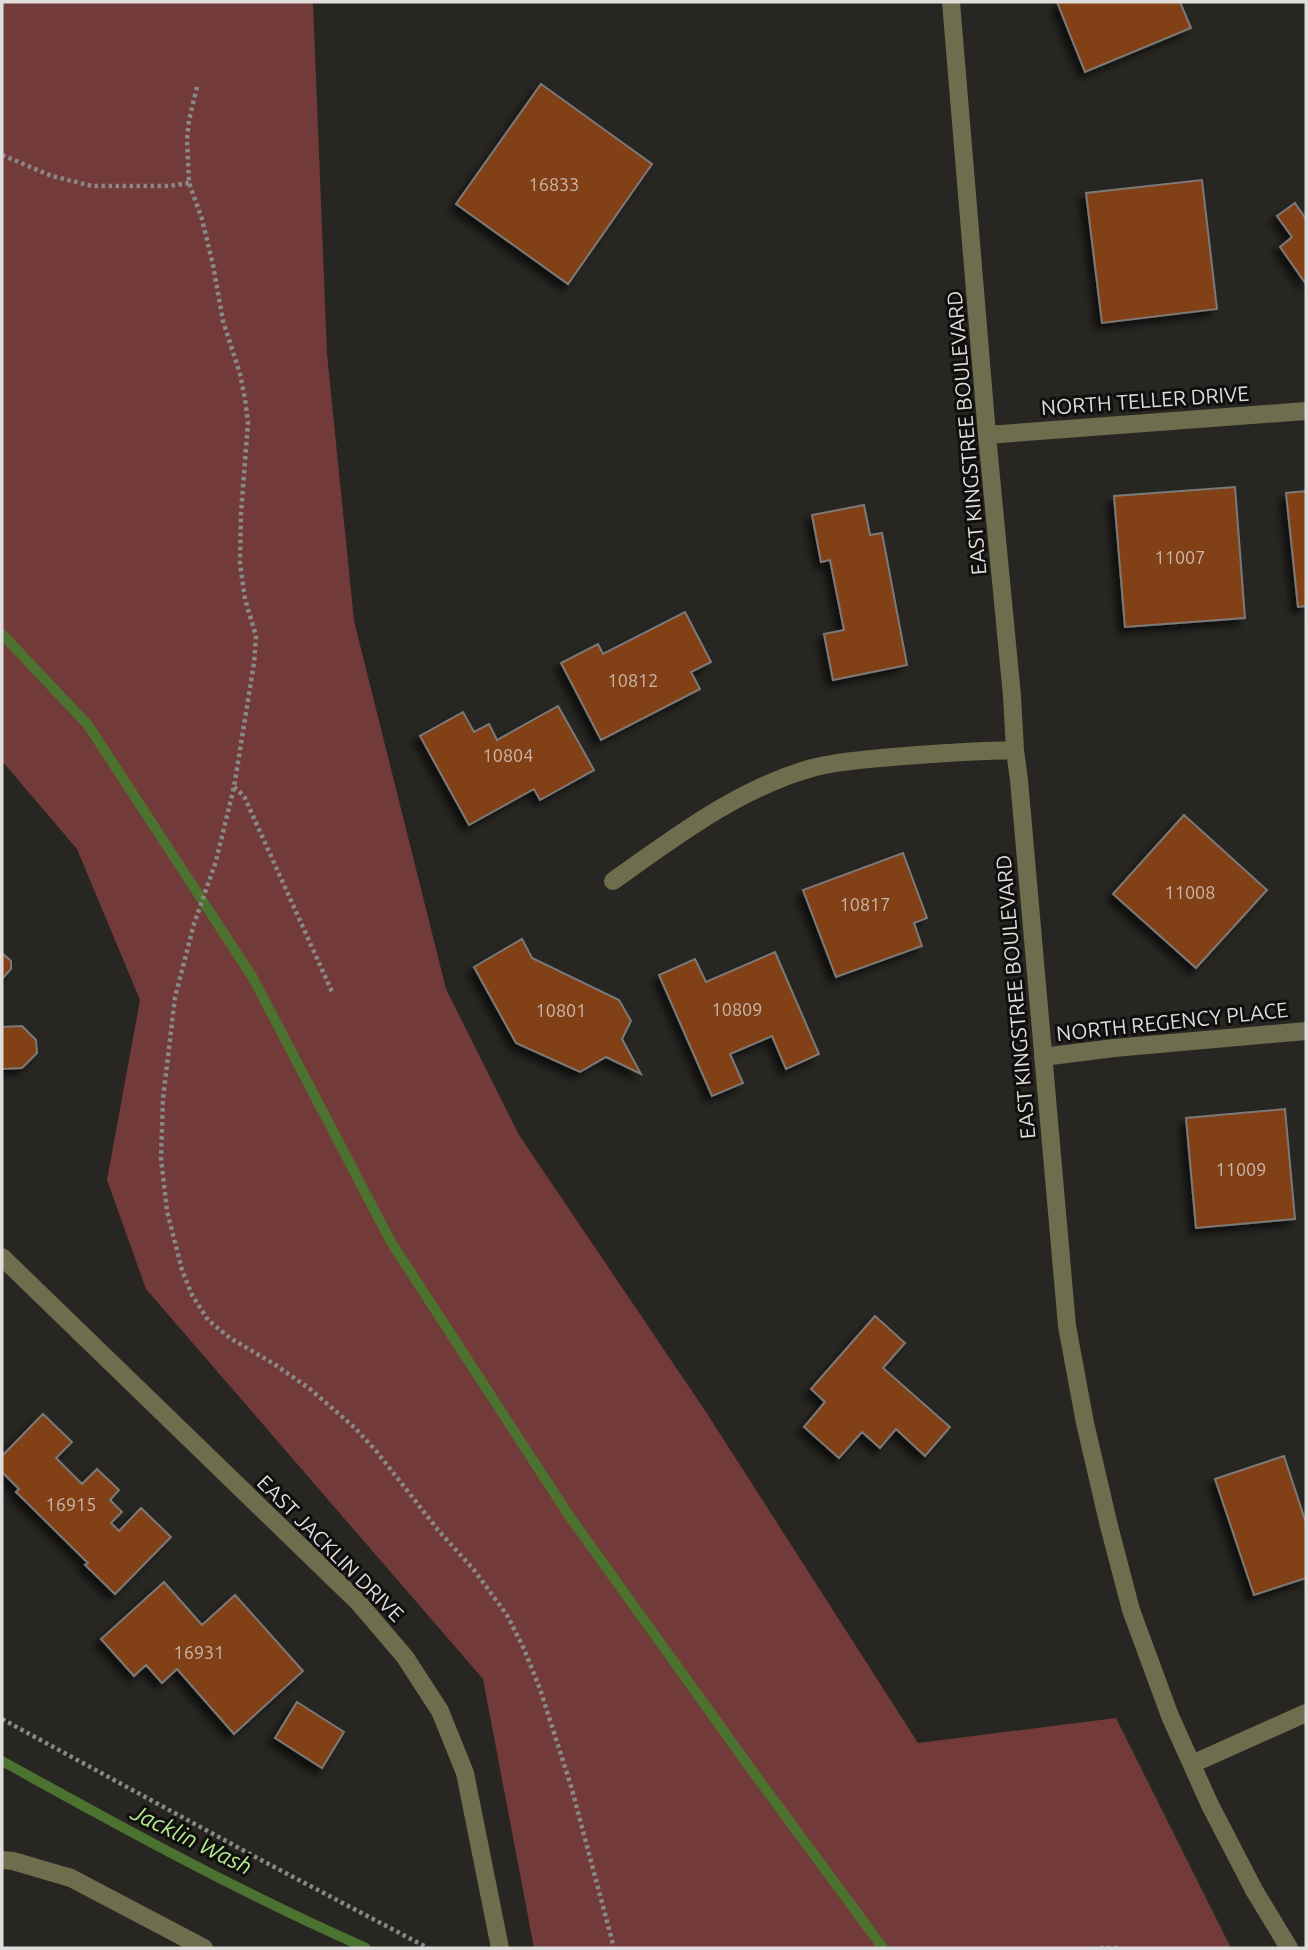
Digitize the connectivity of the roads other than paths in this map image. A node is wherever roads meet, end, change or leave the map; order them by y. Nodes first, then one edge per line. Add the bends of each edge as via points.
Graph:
1 (951, 2) edge
2 (1306, 411) edge
3 (987, 435) junction
4 (1014, 750) junction
5 (613, 881) dead end
6 (1306, 1031) edge
7 (1043, 1057) junction
8 (2, 1257) edge
9 (1306, 1713) edge
10 (1192, 1764) junction
11 (2, 1860) edge
12 (204, 1948) edge
13 (500, 1948) edge
14 (1289, 1948) edge

1 - 3 street, EAST KINGSTREE BOULEVARD
2 - 3 street, NORTH TELLER DRIVE
3 - 4 street, EAST KINGSTREE BOULEVARD
4 - 5 street via 947,752 813,767 729,805
4 - 7 street, EAST KINGSTREE BOULEVARD
6 - 7 street, NORTH REGENCY PLACE
7 - 10 street, EAST KINGSTREE BOULEVARD via 1067,1326 1085,1423 1131,1610
8 - 13 street, EAST JACKLIN DRIVE via 358,1602 405,1657 440,1711 465,1773
9 - 10 street
10 - 14 street, EAST KINGSTREE BOULEVARD via 1254,1890
11 - 12 street via 71,1878

